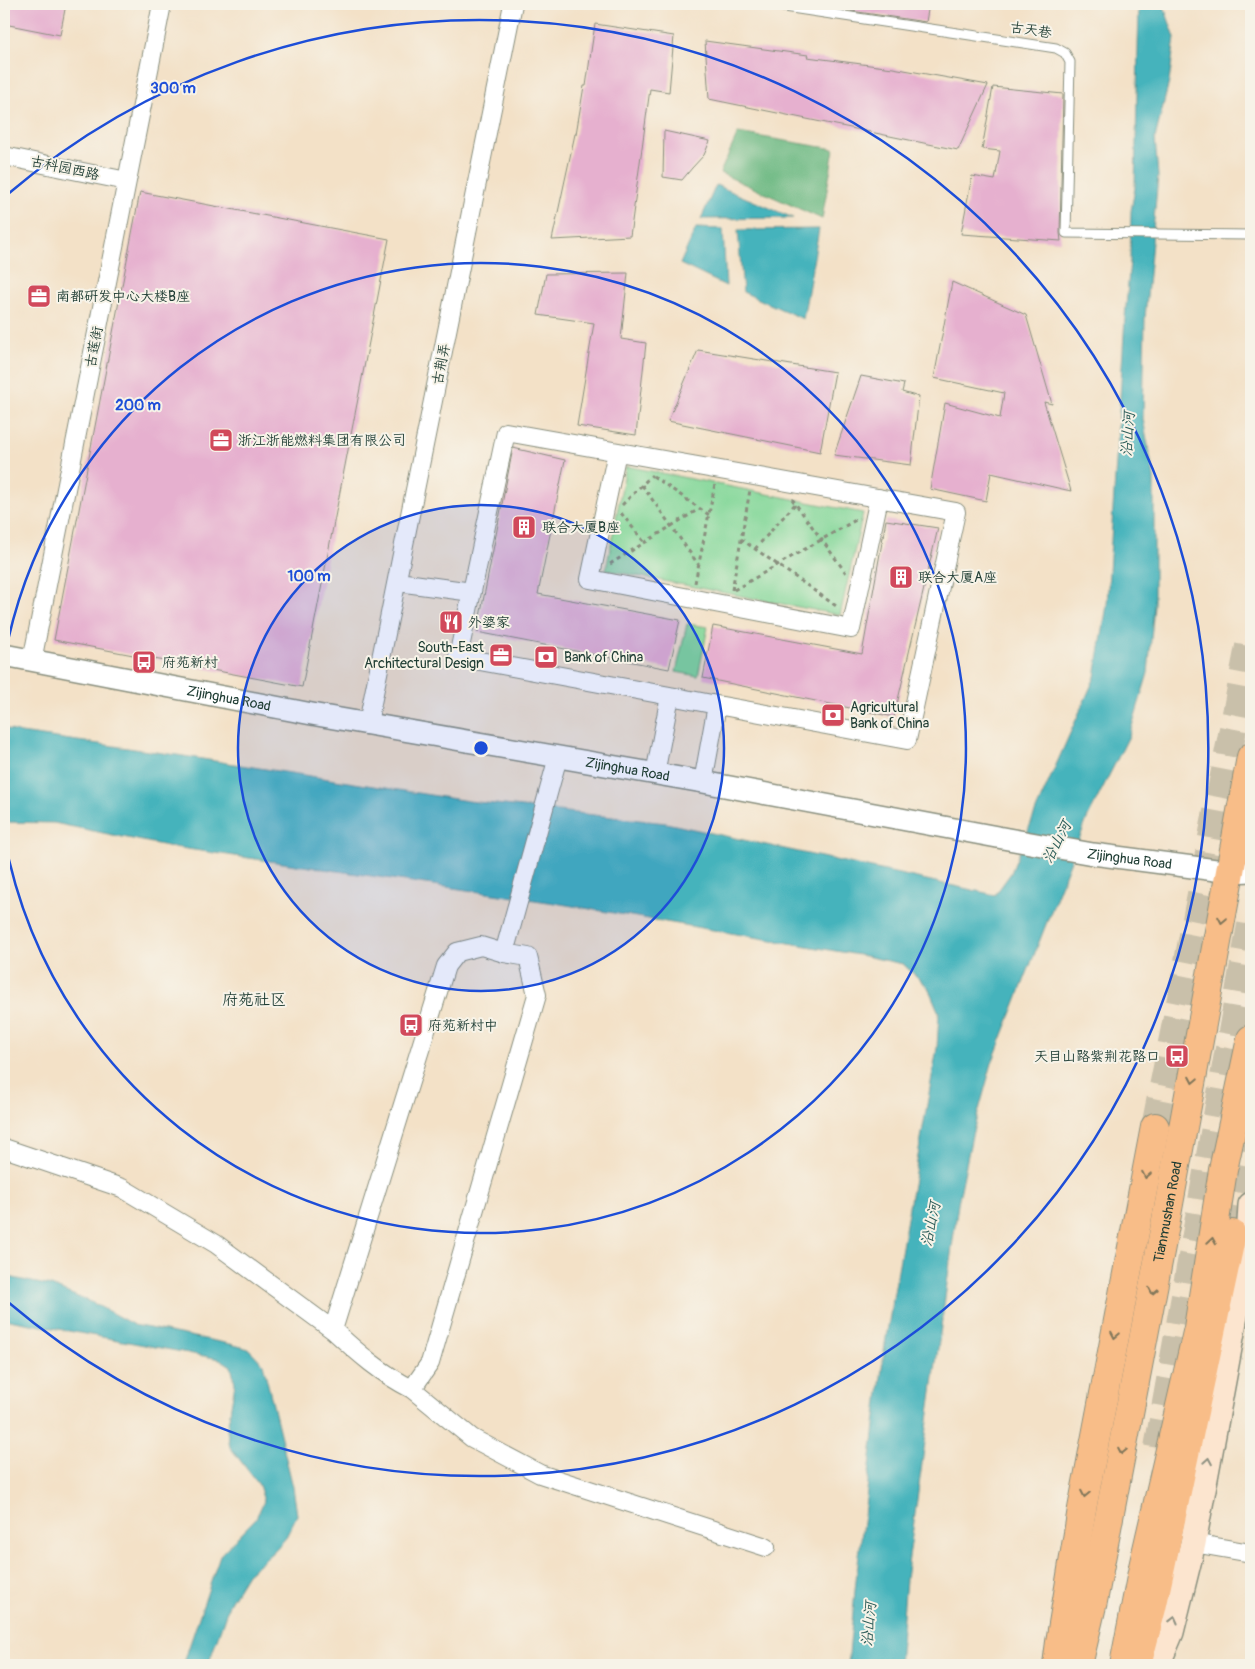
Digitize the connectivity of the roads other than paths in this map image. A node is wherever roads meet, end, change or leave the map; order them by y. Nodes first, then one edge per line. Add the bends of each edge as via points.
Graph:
1 (162, 4) edge
2 (513, 4) edge
3 (765, 4) edge
4 (4, 156) edge
5 (127, 181) junction
6 (1251, 235) edge
7 (617, 452) junction
8 (879, 498) junction
9 (398, 582) junction
10 (472, 592) junction
11 (4, 655) edge
12 (32, 661) junction
13 (670, 696) junction
14 (717, 705) junction
15 (368, 724) junction
16 (558, 757) junction
17 (1251, 757) edge
18 (655, 774) junction
19 (703, 782) junction
20 (1241, 872) edge
21 (504, 953) junction
22 (1251, 1039) edge
23 (1155, 1127) tunnel mouth
24 (4, 1148) edge
25 (1251, 1205) edge
26 (1232, 1234) tunnel mouth
27 (334, 1330) junction
28 (412, 1389) junction
29 (1193, 1543) junction
30 (766, 1547) dead end
31 (1251, 1553) edge
32 (1058, 1665) edge
33 (1078, 1665) edge
34 (1124, 1665) edge
35 (1136, 1665) edge
36 (1158, 1665) edge

1 - 5 street, 古莲街
2 - 9 street, 古荆弄
3 - 6 lane, 古天巷 via 1056,48 1066,54 1070,62 1066,233
4 - 5 street, 古科园西路
5 - 12 street, 古莲街
7 - 8 street
7 - 8 street via 590,579 691,598 730,598 851,629
7 - 10 street via 506,432
8 - 14 street via 956,512 907,740
9 - 10 street
9 - 15 street, 古荆弄
10 - 13 street via 458,657
11 - 12 street, Zijinghua Road
12 - 15 street, Zijinghua Road
13 - 14 street
13 - 18 street
14 - 19 street
15 - 16 street, Zijinghua Road
16 - 18 street, Zijinghua Road
16 - 21 street
17 - 20 main road, Tianmushan Road
18 - 19 street, Zijinghua Road
19 - 20 street, Zijinghua Road via 1008,840
20 -> 33 main road, Tianmushan Road
21 - 27 street via 481,946 457,952 446,966
21 - 28 street via 528,957 537,994 430,1363
34 -> 22 main road via 1198,1328 1223,1170
23 -> 32 main road via 1082,1509
24 - 27 street via 122,1188 216,1244
29 -> 25 main road via 1249,1240
26 - 35 main road via 1152,1608
27 - 28 street via 364,1359
28 - 30 street via 472,1438 540,1474
29 - 31 street
36 -> 29 main road via 1171,1632

